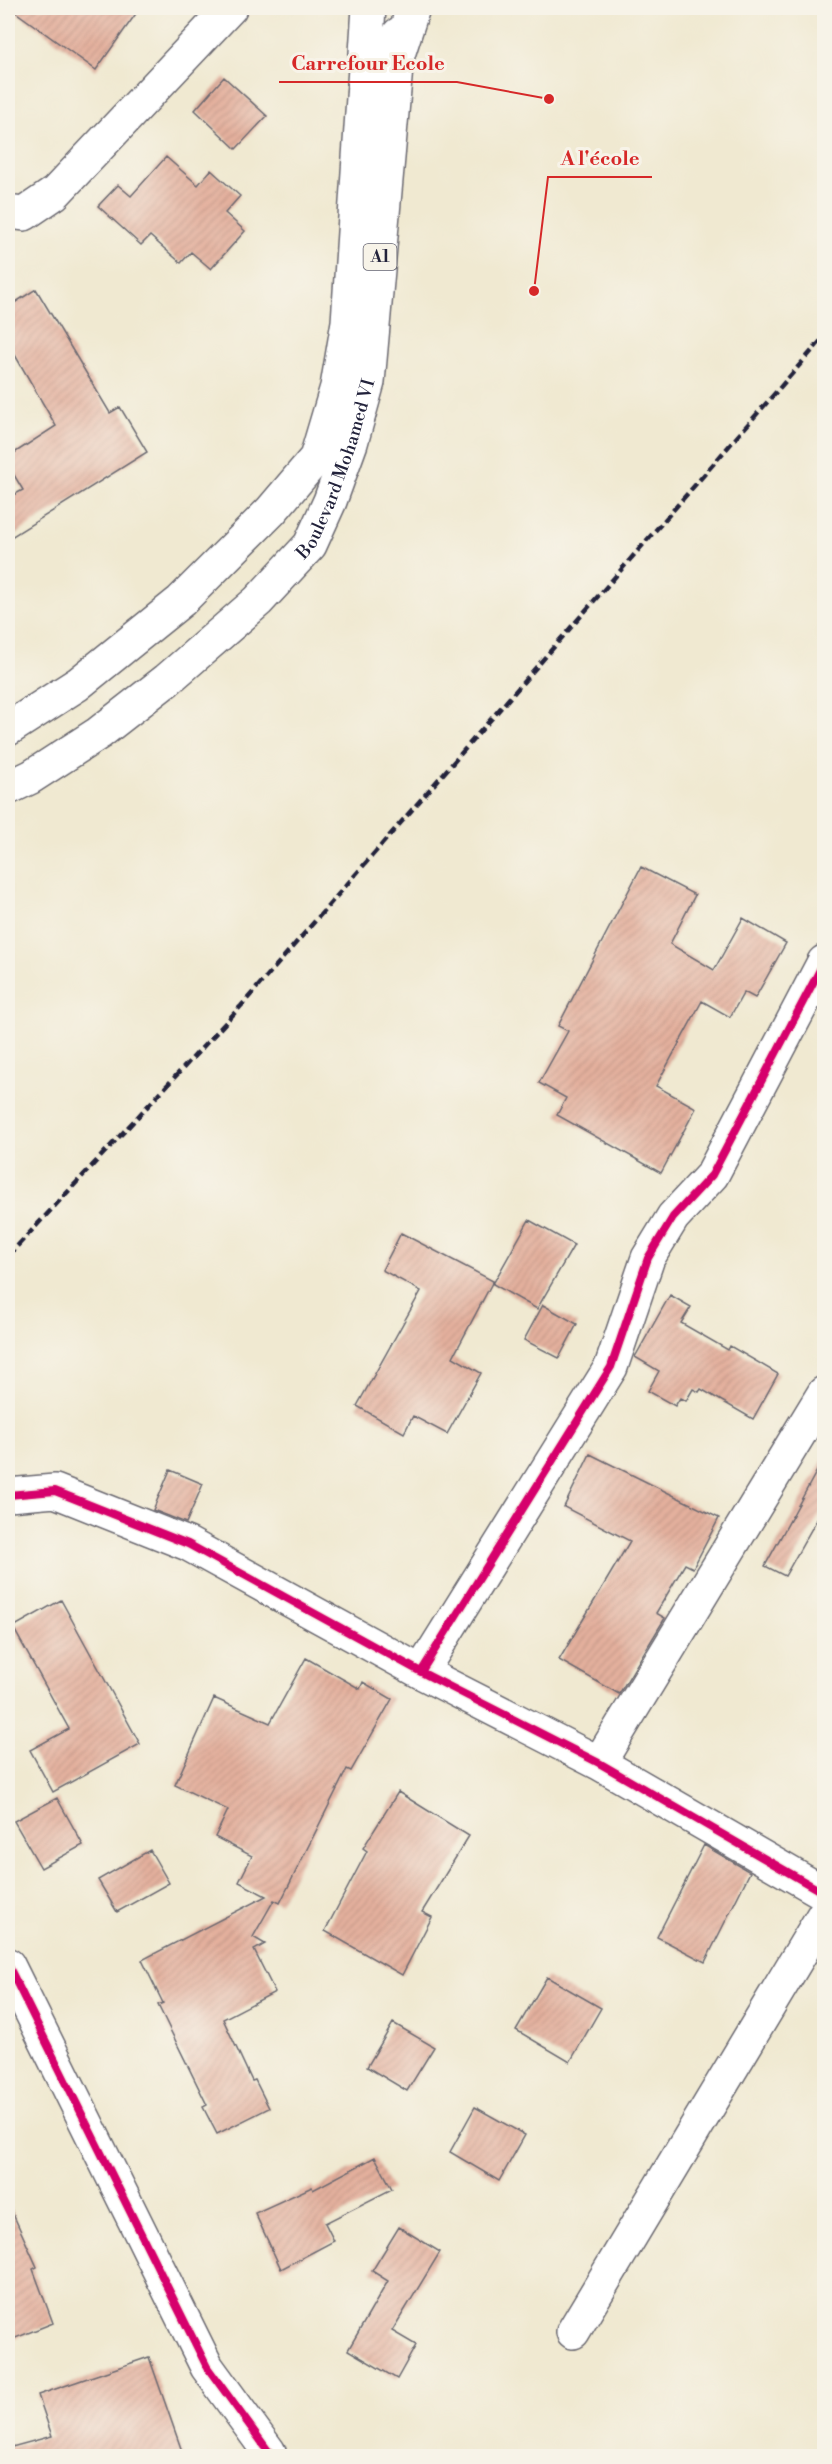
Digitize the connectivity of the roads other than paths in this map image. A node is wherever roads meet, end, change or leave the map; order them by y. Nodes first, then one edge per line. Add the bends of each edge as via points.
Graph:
1 (230, 8) edge
2 (369, 8) edge
3 (402, 8) edge
4 (413, 8) edge
5 (396, 61) junction
6 (8, 212) edge
7 (8, 729) edge
8 (8, 788) edge
9 (825, 962) edge
10 (825, 1393) edge
11 (8, 1495) edge
12 (421, 1672) junction
13 (599, 1763) junction
14 (825, 1893) edge
15 (825, 1914) edge
16 (8, 1965) edge
17 (573, 2332) dead end
18 (269, 2457) edge

1 - 6 main road via 55,193 24,214
2 - 7 main road, Boulevard Mohamed VI / A1 via 348,322 337,387 316,458 271,511 181,601 78,684
3 - 5 main road, Boulevard Mohamed VI / A1
4 - 5 main road
5 - 8 main road, Boulevard Mohamed VI / A1 via 368,382 351,443 310,545 258,601 167,680 99,732
9 - 12 main road via 712,1175 673,1217 648,1258 611,1367
10 - 13 main road
11 - 12 main road via 55,1491 188,1544
12 - 13 main road
13 - 14 main road
15 - 17 main road
16 - 18 main road via 207,2367

